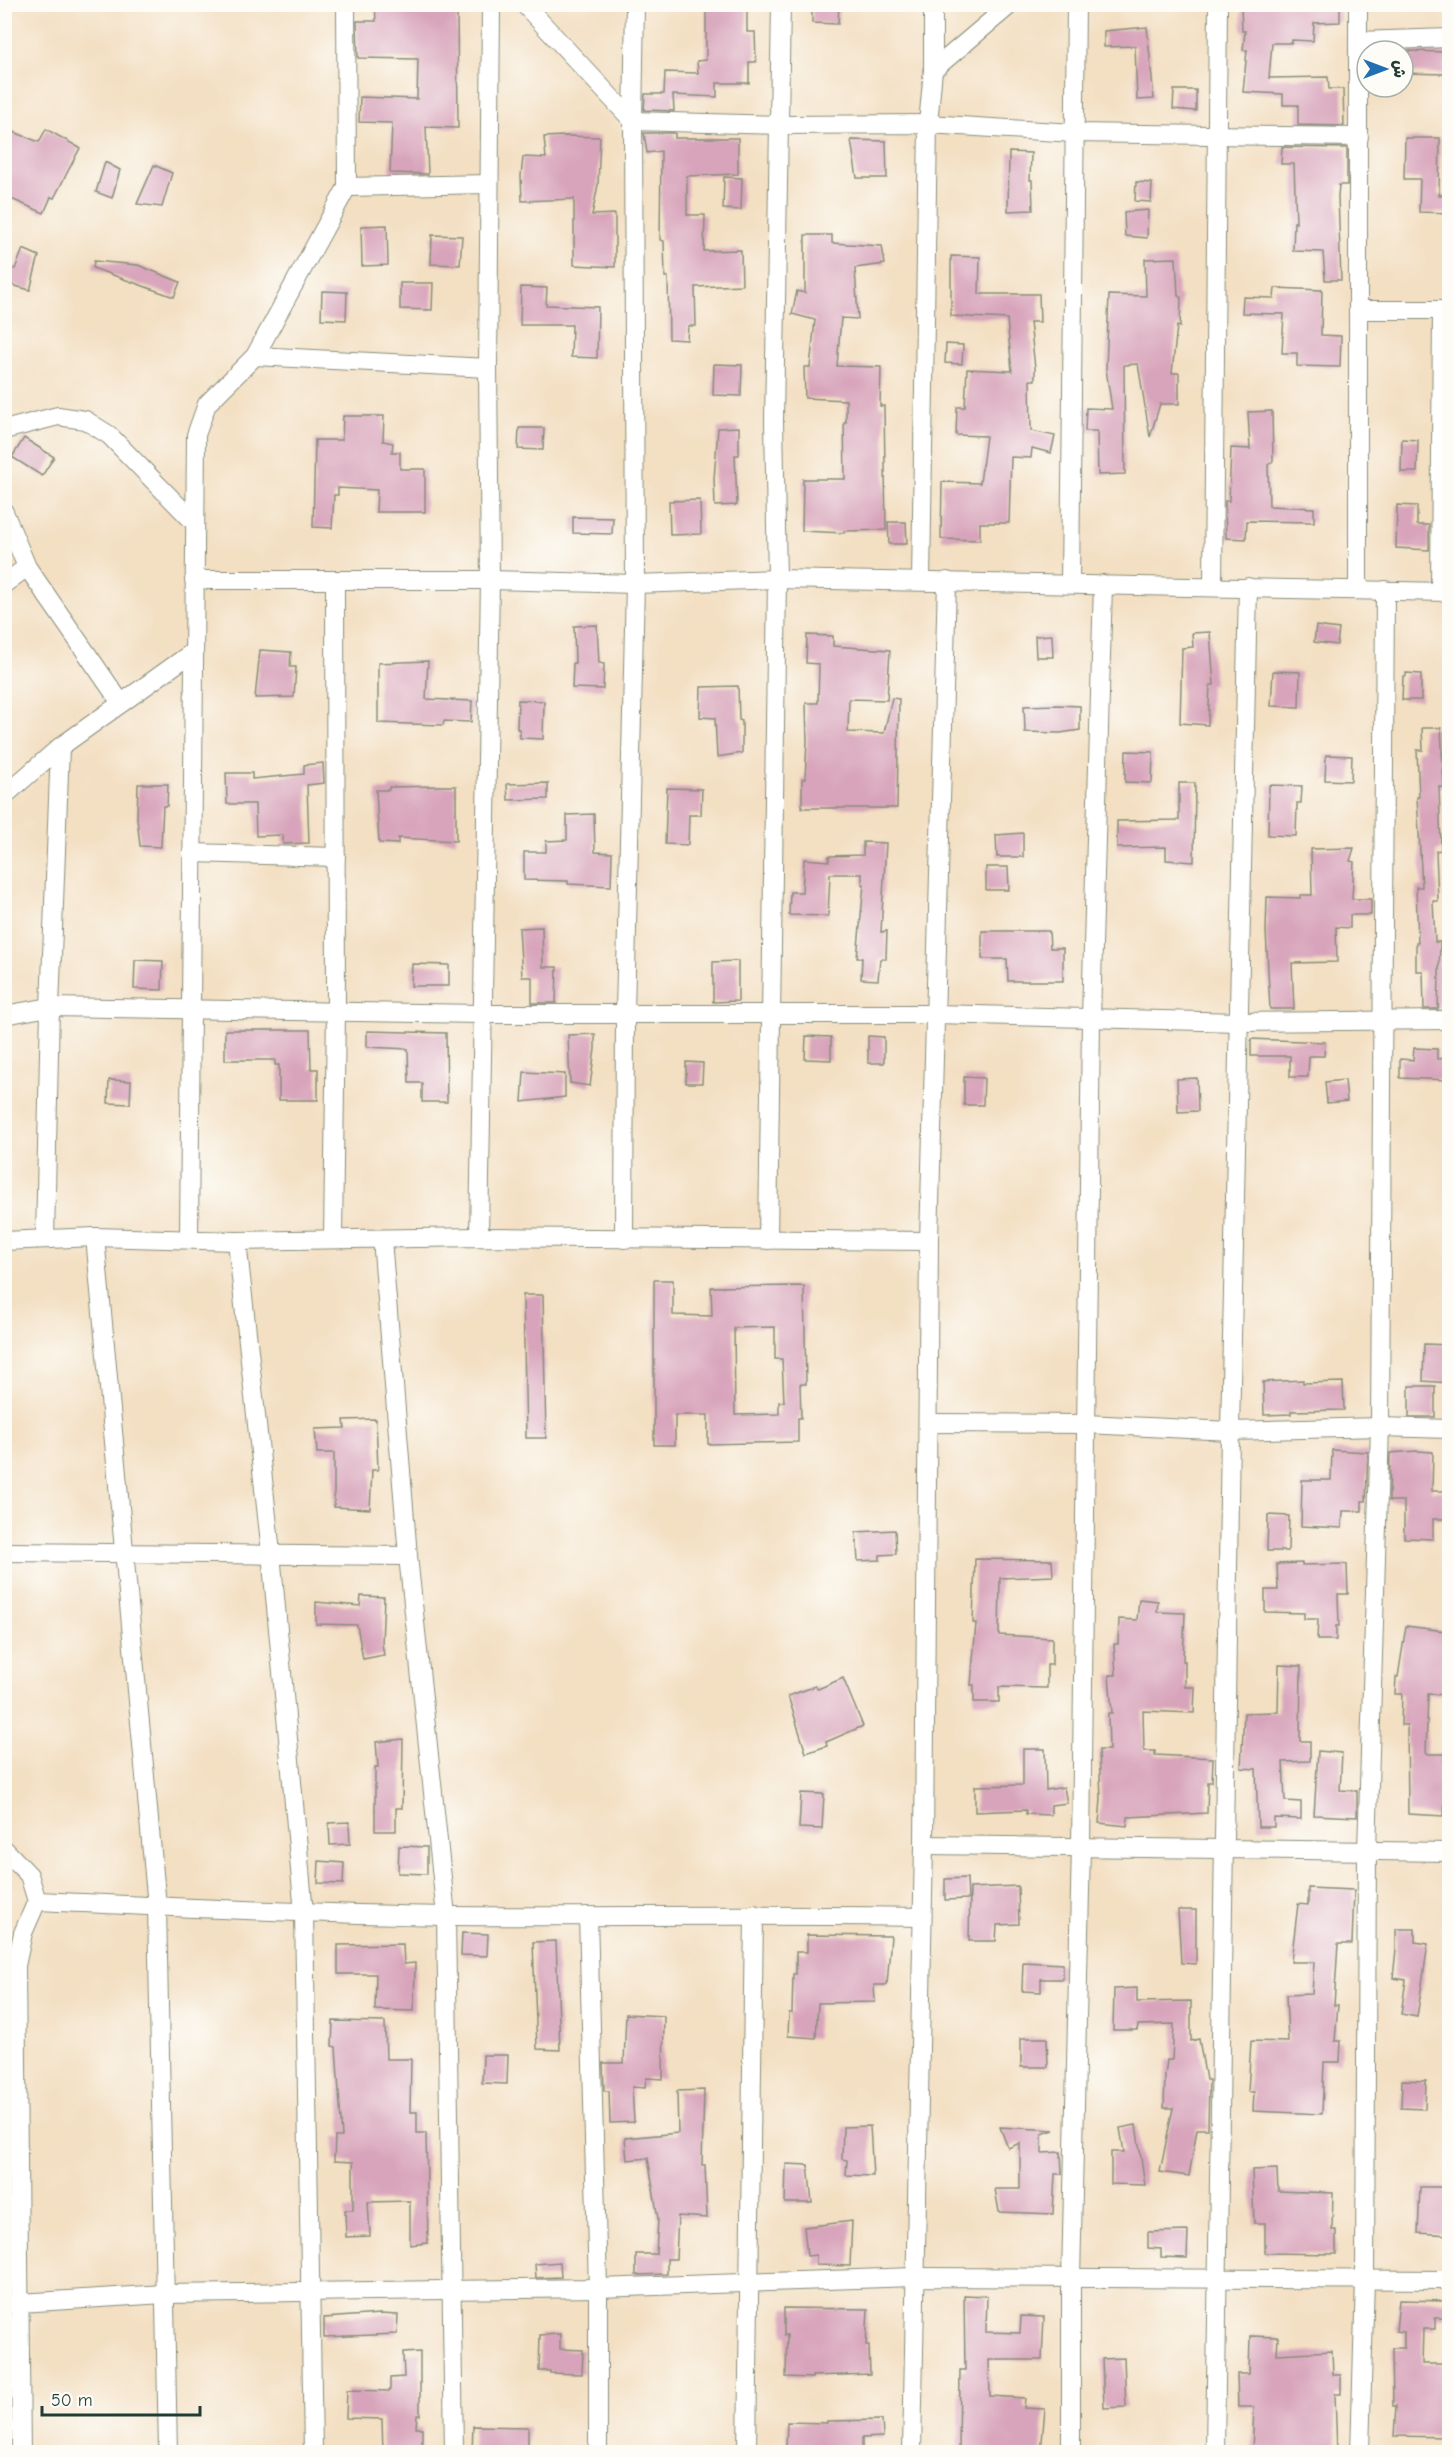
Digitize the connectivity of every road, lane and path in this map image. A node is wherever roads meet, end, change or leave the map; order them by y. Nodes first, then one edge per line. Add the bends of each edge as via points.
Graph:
1 (346, 4) edge
2 (491, 4) edge
3 (524, 4) edge
4 (635, 4) edge
5 (781, 4) edge
6 (933, 4) edge
7 (1011, 4) edge
8 (1076, 4) edge
9 (1218, 4) edge
10 (1358, 4) edge
11 (1449, 38) edge
12 (1358, 39) edge
13 (1415, 39) edge
14 (933, 69) junction
15 (1359, 99) edge
16 (633, 121) junction
17 (928, 124) junction
18 (779, 125) junction
19 (1074, 133) junction
20 (1217, 134) junction
21 (1359, 136) junction
22 (488, 184) junction
23 (347, 187) junction
24 (1358, 310) junction
25 (1446, 310) edge
26 (255, 356) junction
27 (488, 368) junction
28 (4, 430) edge
29 (4, 513) edge
30 (194, 522) junction
31 (27, 567) junction
32 (777, 579) junction
33 (194, 580) junction
34 (335, 580) junction
35 (490, 580) junction
36 (921, 581) junction
37 (947, 581) junction
38 (4, 584) edge
39 (635, 584) junction
40 (1070, 584) junction
41 (1103, 584) junction
42 (1213, 586) junction
43 (1248, 587) junction
44 (1358, 589) junction
45 (1385, 590) junction
46 (1445, 592) edge
47 (193, 652) junction
48 (121, 703) junction
49 (60, 747) junction
50 (4, 796) edge
51 (192, 853) junction
52 (336, 857) junction
53 (50, 1007) junction
54 (192, 1010) junction
55 (336, 1010) junction
56 (770, 1013) junction
57 (482, 1014) junction
58 (625, 1014) junction
59 (935, 1014) junction
60 (4, 1016) edge
61 (1091, 1019) junction
62 (1449, 1020) edge
63 (1382, 1021) junction
64 (1239, 1022) junction
65 (95, 1237) junction
66 (479, 1237) junction
67 (189, 1238) junction
68 (333, 1238) junction
69 (45, 1239) junction
70 (382, 1239) junction
71 (624, 1239) junction
72 (768, 1240) junction
73 (4, 1241) edge
74 (237, 1241) junction
75 (930, 1241) junction
76 (929, 1423) junction
77 (1086, 1424) junction
78 (1380, 1427) junction
79 (1449, 1429) edge
80 (1230, 1431) junction
81 (4, 1552) edge
82 (123, 1552) junction
83 (271, 1553) junction
84 (408, 1557) junction
85 (924, 1845) junction
86 (1081, 1847) junction
87 (4, 1849) edge
88 (1225, 1850) junction
89 (1367, 1851) junction
90 (1449, 1852) edge
91 (37, 1901) junction
92 (157, 1906) junction
93 (304, 1913) junction
94 (754, 1914) junction
95 (446, 1916) junction
96 (588, 1916) junction
97 (921, 1917) junction
98 (914, 2277) junction
99 (1071, 2278) junction
100 (1365, 2279) junction
101 (1216, 2280) junction
102 (1449, 2280) edge
103 (747, 2284) junction
104 (598, 2288) junction
105 (453, 2291) junction
106 (309, 2293) junction
107 (164, 2294) junction
108 (11, 2304) edge
109 (21, 2452) edge
110 (168, 2452) edge
111 (313, 2452) edge
112 (454, 2452) edge
113 (598, 2452) edge
114 (747, 2452) edge
115 (912, 2452) edge
116 (1071, 2452) edge
117 (1215, 2452) edge
118 (1360, 2452) edge

1 - 23 street
2 - 22 street
3 - 16 street
4 - 16 street
5 - 18 street
6 - 14 street
7 - 14 street
8 - 19 street
9 - 20 street
10 - 12 street
11 - 13 street
14 - 17 street
15 - 21 street
16 - 18 street
16 - 39 street
17 - 18 street
17 - 19 street
17 - 36 street
18 - 32 street via 774,421
19 - 20 street
19 - 40 street
20 - 21 street
20 - 42 street
21 - 24 street
22 - 23 street
22 - 27 street
23 - 26 street
24 - 25 street
24 - 44 street
25 - 46 street
26 - 27 street
26 - 30 street via 207,404 196,435
27 - 35 street
28 - 30 street via 58,416 85,420 109,435
29 - 31 street
30 - 33 street
31 - 38 street
31 - 48 street
32 - 36 street
32 - 39 street
32 - 56 street
33 - 34 street
33 - 47 street
34 - 35 street
34 - 52 street
35 - 39 street
35 - 57 street
36 - 37 street
37 - 40 street
37 - 59 street
39 - 58 street
40 - 41 street
41 - 42 street
41 - 61 street
42 - 43 street
43 - 44 street
43 - 64 street
44 - 45 street
45 - 46 street
45 - 63 street
47 - 48 street
47 - 51 street
48 - 49 street
49 - 50 street
49 - 53 street
51 - 52 street
51 - 54 street
52 - 55 street
53 - 54 street
53 - 60 street
53 - 69 street
54 - 55 street
54 - 67 street
55 - 57 street
55 - 68 street
56 - 58 street
56 - 59 street
56 - 72 street
57 - 58 street
57 - 66 street
58 - 71 street
59 - 61 street
59 - 75 street
61 - 64 street
61 - 77 street
62 - 63 street
63 - 64 street
63 - 78 street
64 - 80 street
65 - 67 street
65 - 69 street
65 - 82 street
66 - 70 street
66 - 71 street
67 - 74 street
68 - 70 street
68 - 74 street
69 - 73 street
70 - 84 street
71 - 72 street
72 - 75 street
74 - 83 street
75 - 76 street
76 - 77 street
76 - 85 street
77 - 80 street
77 - 86 street
78 - 79 street
78 - 80 street
78 - 89 street
80 - 88 street
81 - 82 street
82 - 83 street
82 - 92 street
83 - 84 street
83 - 93 street
84 - 95 street
85 - 86 street
85 - 97 street
86 - 88 street
86 - 99 street
87 - 91 street via 29,1875
88 - 89 street
88 - 101 street
89 - 90 street
89 - 100 street
91 - 92 street
91 - 108 street via 23,1933 16,1966
92 - 93 street
92 - 107 street
93 - 95 street
93 - 106 street
94 - 96 street
94 - 97 street
94 - 103 street
95 - 96 street
95 - 105 street
96 - 104 street
97 - 98 street
98 - 99 street
98 - 103 street
98 - 115 street
99 - 101 street
99 - 116 street
100 - 101 street
100 - 102 street
100 - 118 street
101 - 117 street
103 - 104 street
103 - 114 street
104 - 105 street
104 - 113 street
105 - 106 street
105 - 112 street
106 - 107 street
106 - 111 street
107 - 108 street
107 - 110 street
108 - 109 street

